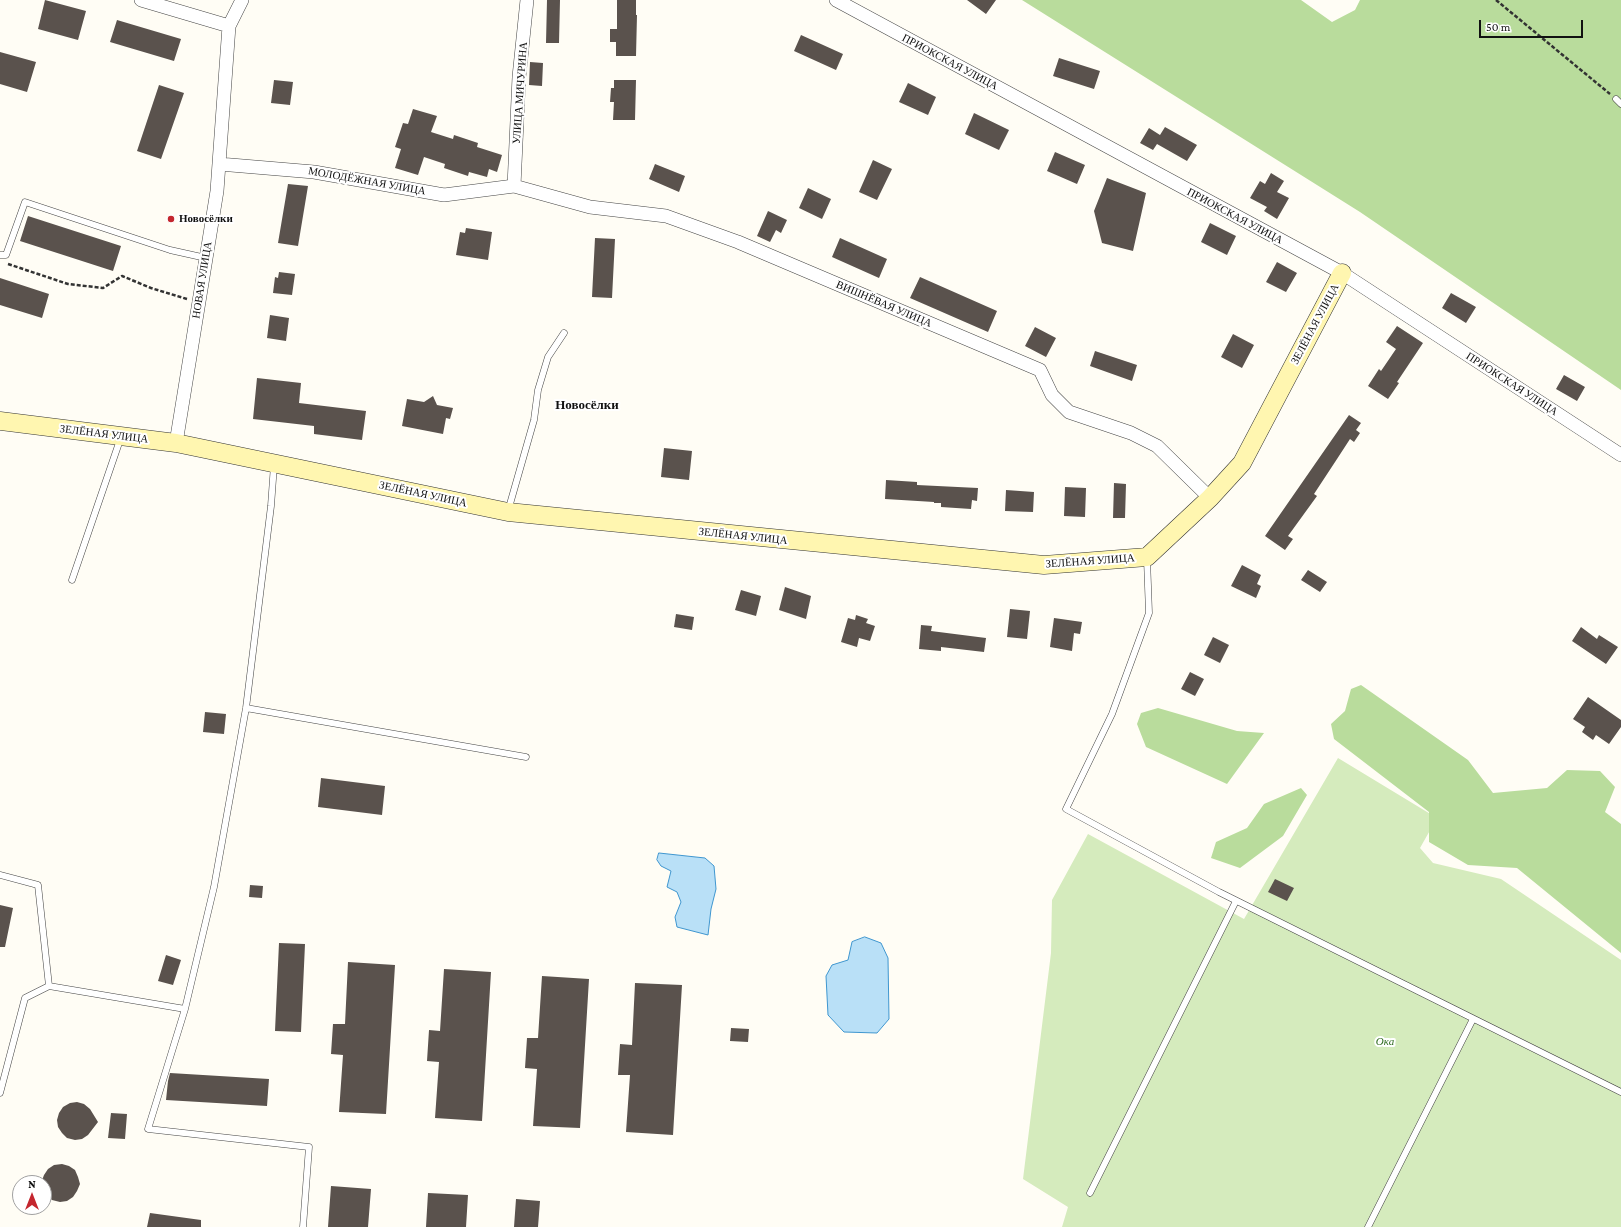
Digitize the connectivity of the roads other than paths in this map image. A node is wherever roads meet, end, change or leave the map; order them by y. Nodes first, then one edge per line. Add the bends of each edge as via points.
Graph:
1 (141, 0) edge
2 (242, 0) edge
3 (527, 0) edge
4 (836, 0) edge
5 (229, 26) junction
6 (220, 164) junction
7 (514, 186) junction
8 (0, 255) edge
9 (206, 258) junction
10 (1342, 273) junction
11 (564, 333) dead end
12 (0, 421) edge
13 (122, 436) junction
14 (176, 443) junction
15 (1621, 455) edge
16 (274, 463) junction
17 (1210, 498) junction
18 (508, 512) junction
19 (1147, 557) junction
20 (72, 580) dead end
21 (246, 708) junction
22 (526, 757) dead end
23 (0, 875) edge
24 (1236, 901) junction
25 (50, 986) junction
26 (185, 1009) junction
27 (1473, 1019) junction
28 (1621, 1092) edge
29 (0, 1093) edge
30 (1090, 1193) dead end
31 (304, 1227) edge
32 (1368, 1227) edge

1 - 5 street
2 - 5 street, НОВАЯ УЛИЦА
3 - 7 street, УЛИЦА МИЧУРИНА
4 - 10 street, ПРИОКСКАЯ УЛИЦА
5 - 6 street, НОВАЯ УЛИЦА
6 - 7 street, МОЛОДЁЖНАЯ УЛИЦА via 314,172 444,194
6 - 9 street, НОВАЯ УЛИЦА
7 - 17 street, ВИШНЁВАЯ УЛИЦА via 590,207 666,216 738,242 1040,370 1052,394 1069,412 1131,433 1157,446
8 - 9 lane via 6,255 25,202 170,250
9 - 14 street, НОВАЯ УЛИЦА
10 - 15 street, ПРИОКСКАЯ УЛИЦА
10 - 17 street, ЗЕЛЁНАЯ УЛИЦА via 1242,463
11 - 18 lane via 548,357 538,390 534,420
12 - 13 street, ЗЕЛЁНАЯ УЛИЦА
13 - 14 street, ЗЕЛЁНАЯ УЛИЦА
13 - 20 lane
14 - 16 street, ЗЕЛЁНАЯ УЛИЦА
16 - 18 street, ЗЕЛЁНАЯ УЛИЦА
16 - 21 lane
17 - 19 street, ЗЕЛЁНАЯ УЛИЦА
18 - 19 street, ЗЕЛЁНАЯ УЛИЦА via 1044,565
19 - 24 lane via 1149,613 1112,714 1066,809
21 - 22 lane
21 - 26 lane via 214,887
23 - 25 lane via 38,885
24 - 27 lane
24 - 30 lane
25 - 26 lane
25 - 29 lane via 25,998
26 - 31 lane via 148,1129 309,1147
27 - 28 lane
27 - 32 lane

